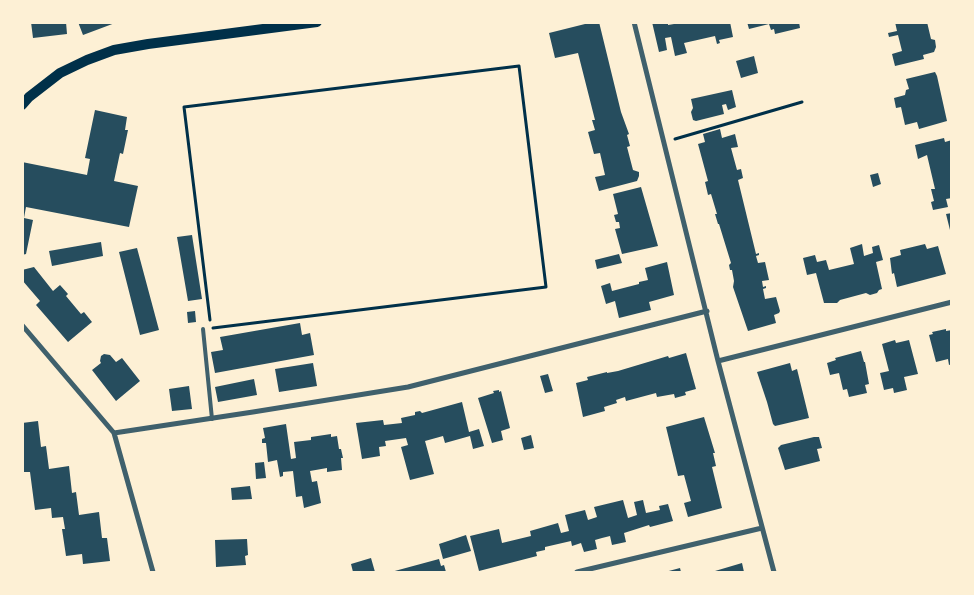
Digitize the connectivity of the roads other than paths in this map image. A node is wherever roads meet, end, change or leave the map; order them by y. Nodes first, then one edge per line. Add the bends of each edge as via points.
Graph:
1 (317, 22) edge
2 (634, 22) edge
3 (22, 105) edge
4 (952, 302) edge
5 (707, 311) junction
6 (22, 326) edge
7 (202, 329) dead end
8 (718, 361) junction
9 (212, 418) junction
10 (114, 433) junction
11 (762, 528) junction
12 (154, 572) edge
13 (577, 572) edge
14 (774, 572) edge

1 - 3 main road via 114,50 60,73
2 - 5 street
4 - 8 street
5 - 8 street
5 - 9 street via 408,387
6 - 10 street
7 - 9 lane
8 - 11 street
9 - 10 street
10 - 12 street
11 - 13 street
11 - 14 street

